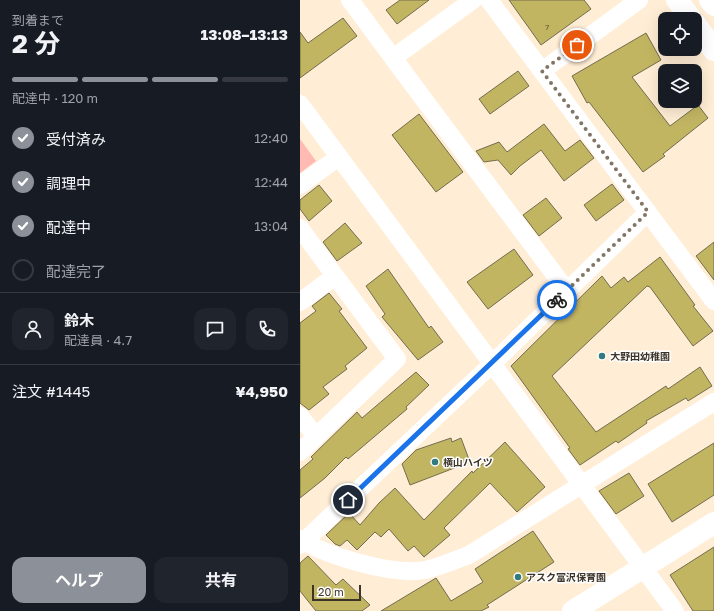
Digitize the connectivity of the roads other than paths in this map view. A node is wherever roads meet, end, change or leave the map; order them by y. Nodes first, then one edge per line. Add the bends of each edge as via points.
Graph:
1 (350, 0) edge
2 (473, 0) edge
3 (489, 0) edge
4 (640, 0) edge
5 (677, 0) edge
6 (710, 0) edge
7 (714, 5) edge
8 (686, 12) edge
9 (702, 34) edge
10 (714, 50) edge
11 (393, 58) junction
12 (542, 71) junction
13 (300, 104) edge
14 (339, 156) junction
15 (300, 185) edge
16 (648, 212) junction
17 (300, 228) edge
18 (335, 276) junction
19 (567, 291) junction
20 (714, 301) edge
21 (300, 302) edge
22 (492, 364) junction
23 (714, 402) edge
24 (300, 416) edge
25 (316, 437) junction
26 (300, 452) edge
27 (581, 485) junction
28 (714, 523) edge
29 (301, 542) edge
30 (642, 567) junction
31 (573, 611) edge
32 (676, 611) edge

1 - 11 street
2 - 11 street
3 - 12 street
4 - 12 street
5 - 8 street
6 - 7 street
9 - 10 street
11 - 19 street
12 - 16 street
13 - 14 street
14 - 15 street
14 - 22 street
16 - 19 street
16 - 20 street
17 - 18 street
18 - 21 street
18 - 25 street via 397,359
19 - 22 street
22 - 27 street
22 - 29 street
23 - 27 street
24 - 25 street
25 - 26 street
27 - 29 street via 469,555 424,570 386,569 353,562
27 - 30 street
28 - 30 street
30 - 31 street
30 - 32 street

